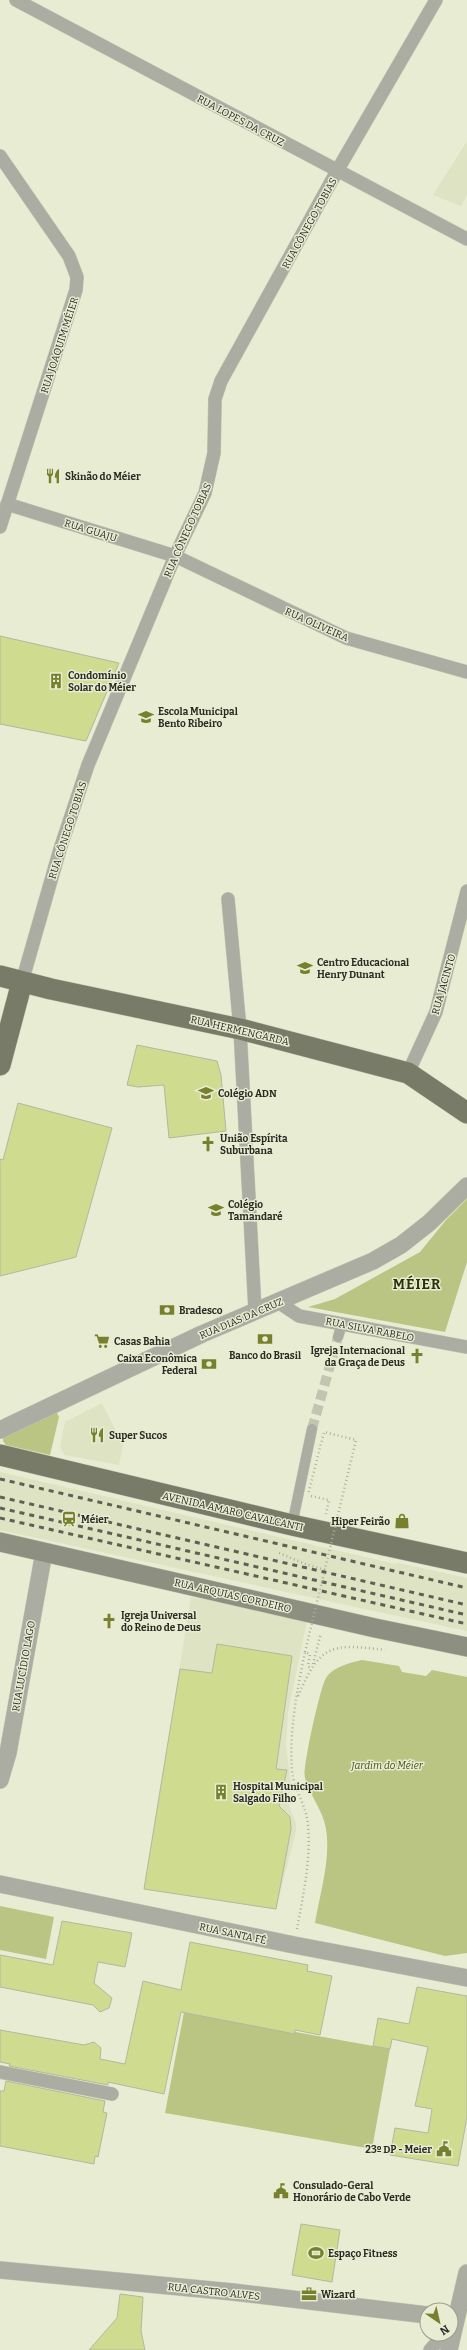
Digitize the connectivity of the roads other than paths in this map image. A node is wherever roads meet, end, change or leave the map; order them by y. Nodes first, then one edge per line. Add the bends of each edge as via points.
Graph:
1 (16, 0) edge
2 (436, 0) edge
3 (0, 156) edge
4 (337, 171) junction
5 (467, 239) edge
6 (7, 504) junction
7 (0, 527) edge
8 (175, 556) junction
9 (467, 672) edge
10 (467, 891) edge
11 (228, 899) dead end
12 (0, 976) edge
13 (22, 982) junction
14 (240, 1029) junction
15 (0, 1065) edge
16 (408, 1073) junction
17 (466, 1112) edge
18 (467, 1186) edge
19 (278, 1302) junction
20 (255, 1311) junction
21 (342, 1324) junction
22 (338, 1338) tunnel mouth
23 (467, 1347) edge
24 (312, 1429) tunnel mouth
25 (0, 1430) edge
26 (0, 1455) edge
27 (292, 1525) junction
28 (0, 1542) edge
29 (44, 1552) junction
30 (467, 1563) edge
31 (467, 1647) edge
32 (4, 1753) edge
33 (0, 1780) edge
34 (0, 1884) edge
35 (467, 1978) edge
36 (0, 2072) edge
37 (112, 2094) dead end
38 (0, 2270) edge
39 (467, 2273) edge
40 (459, 2308) edge
41 (419, 2314) edge
42 (437, 2342) edge
43 (430, 2350) edge

1 - 4 street, RUA LOPES DA CRUZ
2 - 4 street, RUA CÔNEGO TOBIAS
3 - 6 street, RUA JOAQUIM MÉIER via 69,256 77,277 76,290
4 - 5 street, RUA LOPES DA CRUZ
4 - 8 street, RUA CÔNEGO TOBIAS via 220,382 215,399 211,472 205,493
6 - 7 street, RUA JOAQUIM MÉIER
6 - 8 street, RUA GUAJU
8 - 9 street, RUA OLIVEIRA via 346,638
8 - 13 street, RUA CÔNEGO TOBIAS via 88,765 60,849
10 - 16 street, RUA JACINTO via 436,1012
11 - 14 street
12 - 13 main road, RUA HERMENGARDA
13 - 14 main road, RUA HERMENGARDA
13 - 15 main road, RUA CÔNEGO TOBIAS
14 - 16 main road, RUA HERMENGARDA
14 - 20 street
16 - 17 main road, RUA HERMENGARDA
18 - 19 street, RUA DIAS DA CRUZ via 429,1223 401,1245 374,1261
19 - 20 street, RUA DIAS DA CRUZ
19 - 21 street, RUA SILVA RABELO via 299,1316
20 - 25 street, RUA DIAS DA CRUZ
21 - 22 street
21 - 23 street, RUA SILVA RABELO
24 - 27 street
26 - 27 main road, AVENIDA AMARO CAVALCANTI
27 - 30 main road, AVENIDA AMARO CAVALCANTI
28 - 29 main road, RUA ARQUIAS CORDEIRO
29 - 31 main road, RUA ARQUIAS CORDEIRO
29 - 32 street, RUA LUCÍDIO LAGO
32 - 33 street, RUA LUCÍDIO LAGO
34 - 35 street, RUA SANTA FÉ
36 - 37 street
38 - 41 street, RUA CASTRO ALVES via 233,2292
39 - 40 street
42 - 43 street

